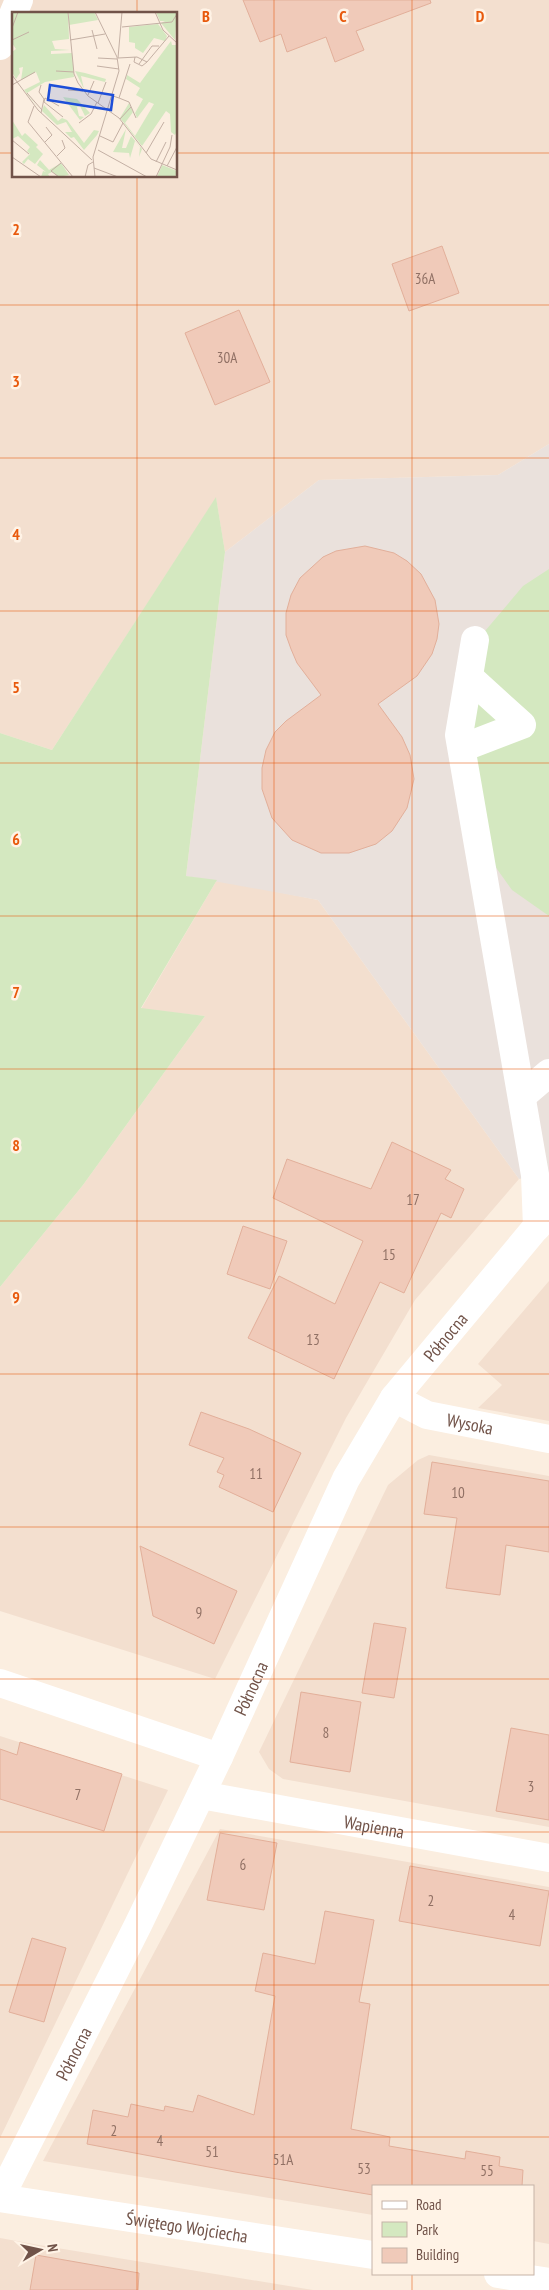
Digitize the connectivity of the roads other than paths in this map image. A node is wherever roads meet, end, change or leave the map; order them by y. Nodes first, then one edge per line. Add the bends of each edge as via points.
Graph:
1 (19, 0) edge
2 (14, 12) edge
3 (12, 17) edge
4 (0, 46) edge
5 (475, 640) dead end
6 (468, 677) junction
7 (462, 748) junction
8 (549, 1073) edge
9 (522, 1096) junction
10 (543, 1220) edge
11 (394, 1398) junction
12 (549, 1439) edge
13 (0, 1683) edge
14 (219, 1757) junction
15 (201, 1795) junction
16 (549, 1858) edge
17 (0, 2198) edge
18 (372, 2255) edge
19 (502, 2275) edge
20 (537, 2284) edge

1 - 2 street
3 - 4 street
5 - 6 street
6 - 7 street via 459,735
6 - 7 street via 522,725
7 - 9 street
8 - 9 street
9 - 10 street
10 - 11 street, Północna
11 - 12 street, Wysoka via 427,1415
11 - 14 street, Północna via 346,1479
13 - 14 street
14 - 15 street, Północna
15 - 16 street, Wapienna
15 - 17 street, Północna
17 - 18 street, Świętego Wojciecha
19 - 20 street

